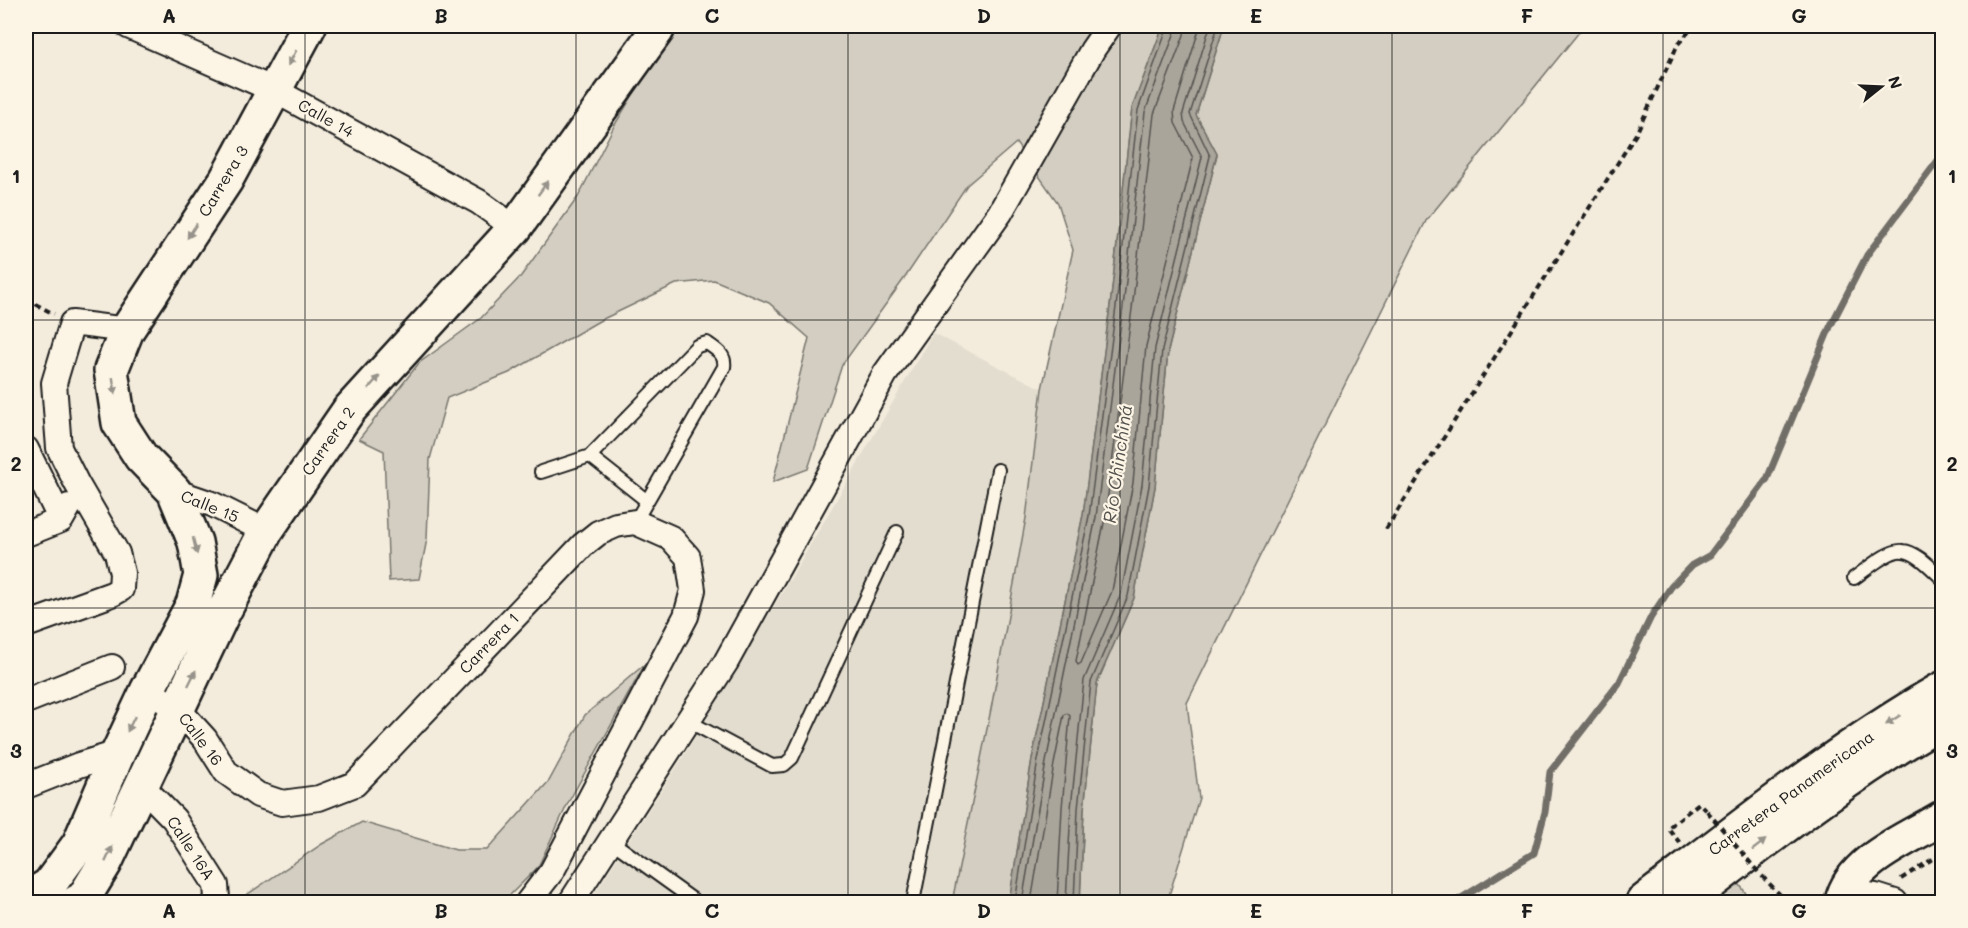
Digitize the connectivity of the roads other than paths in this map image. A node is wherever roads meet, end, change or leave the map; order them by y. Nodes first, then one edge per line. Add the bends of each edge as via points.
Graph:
1 (128, 26) edge
2 (309, 26) edge
3 (1109, 26) edge
4 (658, 27) edge
5 (274, 90) junction
6 (514, 228) junction
7 (126, 330) junction
8 (27, 453) edge
9 (590, 456) junction
10 (998, 470) dead end
11 (541, 472) dead end
12 (77, 484) junction
13 (174, 491) junction
14 (647, 501) junction
15 (61, 520) junction
16 (635, 522) junction
17 (266, 531) junction
18 (897, 532) dead end
19 (26, 534) edge
20 (1854, 578) dead end
21 (1942, 578) edge
22 (26, 625) edge
23 (112, 667) dead end
24 (1942, 689) edge
25 (147, 691) junction
26 (26, 701) edge
27 (177, 708) junction
28 (688, 721) junction
29 (1940, 723) edge
30 (117, 753) junction
31 (355, 784) joint
32 (141, 785) junction
33 (26, 786) edge
34 (1942, 818) edge
35 (611, 841) junction
36 (215, 894) edge
37 (26, 899) edge
38 (1867, 899) edge
39 (77, 903) edge
40 (528, 903) edge
41 (571, 903) edge
42 (696, 903) edge
43 (912, 903) edge
44 (1643, 903) edge
45 (1686, 903) edge

1 - 5 street, Calle 14
2 -> 5 main road, Carrera 3
3 - 28 street via 1000,213 885,374 726,663
6 -> 4 main road, Carrera 2
5 - 6 street, Calle 14 via 478,202
5 -> 7 main road, Carrera 3 via 226,180
17 -> 6 main road, Carrera 2 via 349,410
7 - 12 street via 72,323 54,383 58,448
7 -> 13 main road, Calle 15 via 111,370 119,423 141,457
8 - 15 street
9 - 11 lane
9 - 14 lane
9 - 14 lane via 697,346 707,343 723,355 724,368
10 - 43 lane
12 - 15 street
12 - 22 street via 117,553 121,589
13 - 17 street, Calle 15 via 212,504
13 -> 25 main road via 195,542 201,575 194,604
14 - 16 lane
15 - 19 street
16 - 31 street, Carrera 1 via 598,532 583,545
16 - 40 street via 671,538 688,557 693,590 686,616 552,871
27 -> 17 main road, Carrera 2
18 - 28 lane via 792,758 784,765 772,766
20 - 21 lane via 1892,552 1904,550
23 - 26 street
24 -> 44 main road, Carretera Panamericana via 1803,780
25 - 27 street, Calle 16
25 -> 30 main road
27 - 31 street, Calle 16 via 205,739 226,772 258,795 282,803 300,801
27 - 32 main road, Carrera 2
28 - 35 street
45 -> 29 main road, Carretera Panamericana via 1858,773
30 - 33 street
30 - 37 main road via 79,844 49,885
32 - 36 street, Calle 16A via 174,819
39 -> 32 main road, Carrera 2 via 105,863
34 - 38 main road via 1863,867
35 - 41 street
35 - 42 lane

